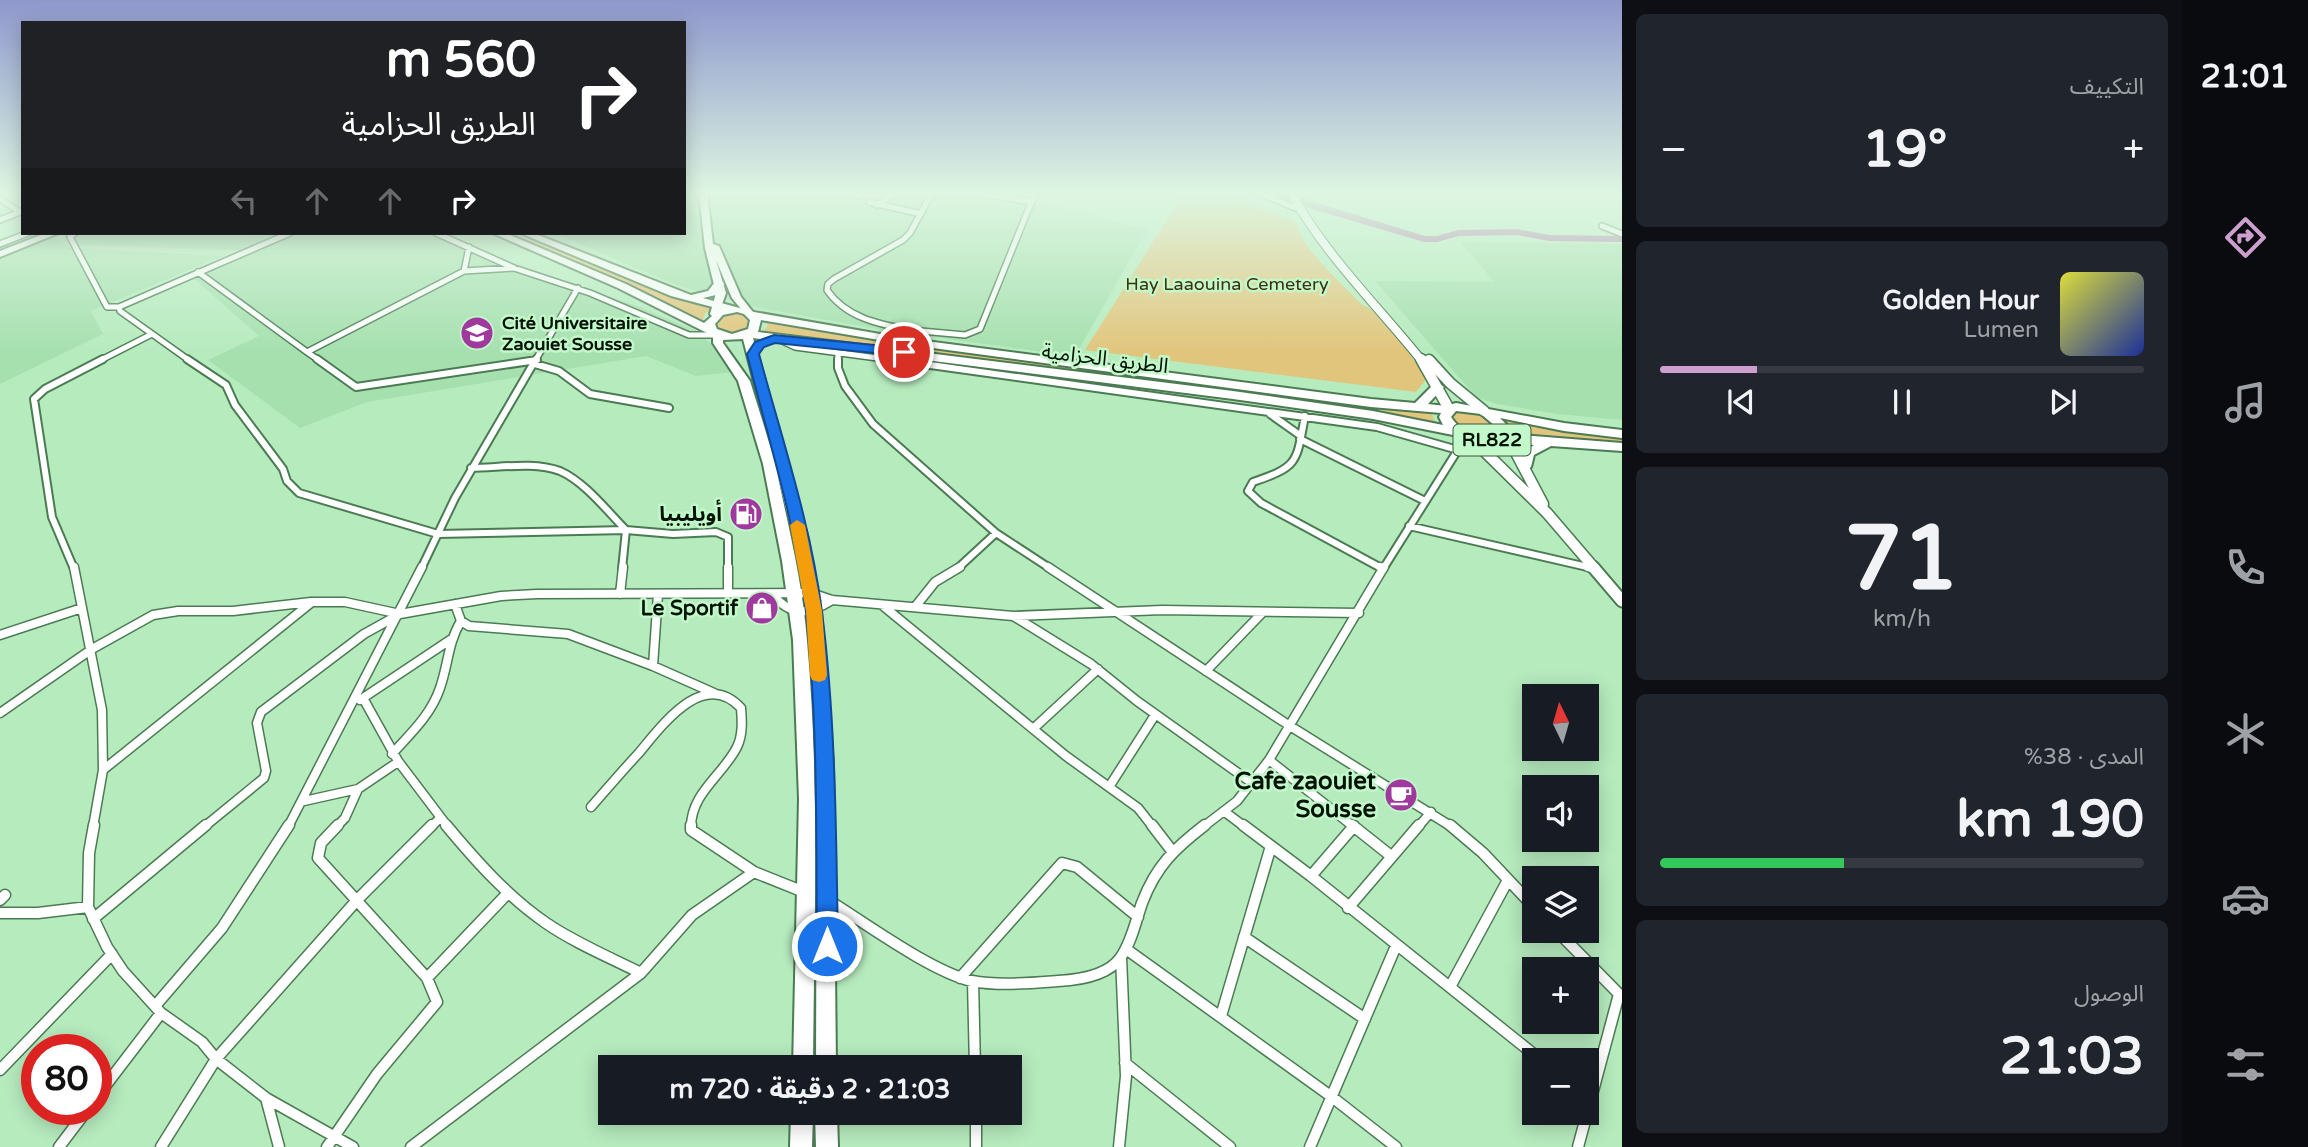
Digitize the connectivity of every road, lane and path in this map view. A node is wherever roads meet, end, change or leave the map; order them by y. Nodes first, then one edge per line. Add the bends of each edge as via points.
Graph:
1 (75, 247) edge
2 (258, 247) edge
3 (469, 247) joint
4 (529, 247) edge
5 (559, 247) edge
6 (709, 247) edge
7 (716, 247) edge
8 (891, 247) edge
9 (1013, 247) edge
10 (1327, 247) edge
11 (514, 268) junction
12 (464, 271) junction
13 (198, 272) junction
14 (719, 284) junction
15 (578, 288) junction
16 (1367, 295) junction
17 (684, 297) junction
18 (119, 307) junction
19 (717, 311) junction
20 (751, 313) junction
21 (715, 333) junction
22 (747, 334) junction
23 (150, 335) junction
24 (909, 336) junction
25 (777, 339) junction
26 (307, 352) junction
27 (838, 353) junction
28 (753, 354) junction
29 (536, 362) junction
30 (1438, 387) junction
31 (1419, 406) junction
32 (669, 408) dead end
33 (1448, 409) junction
34 (1485, 411) junction
35 (1267, 412) junction
36 (1305, 416) junction
37 (1622, 434) edge
38 (1464, 435) junction
39 (1504, 435) junction
40 (1301, 438) junction
41 (1551, 442) junction
42 (1622, 447) edge
43 (1458, 450) junction
44 (1525, 467) junction
45 (471, 468) junction
46 (1425, 501) junction
47 (1547, 513) junction
48 (1409, 526) junction
49 (626, 530) junction
50 (996, 533) junction
51 (438, 534) junction
52 (1383, 569) junction
53 (1596, 569) junction
54 (811, 593) junction
55 (620, 594) junction
56 (658, 594) junction
57 (728, 594) junction
58 (772, 594) junction
59 (794, 594) junction
60 (832, 600) junction
61 (1622, 601) edge
62 (312, 602) junction
63 (455, 604) junction
64 (881, 604) junction
65 (915, 607) junction
66 (82, 608) junction
67 (814, 611) junction
68 (1263, 612) junction
69 (1359, 612) junction
70 (796, 613) junction
71 (1120, 613) junction
72 (400, 614) junction
73 (1013, 616) junction
74 (461, 621) junction
75 (0, 635) edge
76 (450, 639) junction
77 (92, 649) junction
78 (653, 666) junction
79 (1098, 669) junction
80 (1206, 671) junction
81 (714, 693) junction
82 (363, 698) junction
83 (354, 704) junction
84 (0, 713) edge
85 (1156, 715) junction
86 (1290, 726) junction
87 (1033, 729) junction
88 (395, 758) junction
89 (1269, 760) junction
90 (103, 770) junction
91 (1252, 783) junction
92 (1109, 787) junction
93 (358, 789) junction
94 (304, 801) junction
95 (591, 807) dead end
96 (1225, 812) junction
97 (1432, 812) junction
98 (439, 819) junction
99 (1354, 827) junction
100 (1271, 846) junction
101 (1172, 851) junction
102 (1391, 856) junction
103 (754, 872) junction
104 (1311, 876) junction
105 (1508, 880) junction
106 (508, 893) junction
107 (807, 893) junction
108 (1522, 895) edge
109 (358, 899) junction
110 (827, 900) junction
111 (88, 907) junction
112 (1348, 908) junction
113 (0, 913) edge
114 (1138, 917) junction
115 (93, 919) junction
116 (1244, 937) junction
117 (1569, 943) edge
118 (1396, 946) junction
119 (1124, 953) junction
120 (112, 954) junction
121 (641, 973) junction
122 (427, 978) junction
123 (960, 978) junction
124 (973, 981) junction
125 (1450, 987) junction
126 (1620, 995) edge
127 (158, 1009) junction
128 (1221, 1016) junction
129 (1365, 1019) junction
130 (1526, 1048) edge
131 (803, 1055) edge
132 (826, 1055) edge
133 (975, 1055) edge
134 (216, 1059) junction
135 (1125, 1063) junction
136 (1599, 1068) edge
137 (0, 1070) edge
138 (112, 1075) edge
139 (1332, 1097) junction
140 (266, 1098) junction
141 (76, 1125) edge
142 (802, 1125) edge
143 (826, 1125) edge
144 (976, 1125) edge
145 (1584, 1125) edge
146 (334, 1134) junction
147 (59, 1147) edge
148 (161, 1147) edge
149 (279, 1147) edge
150 (327, 1147) edge
151 (353, 1147) edge
152 (411, 1147) edge
153 (801, 1147) edge
154 (827, 1147) edge
155 (976, 1147) edge
156 (1119, 1147) edge
157 (1230, 1147) edge
158 (1310, 1147) edge
159 (1396, 1147) edge
160 (1578, 1147) edge

1 - 18 street via 107,307
2 - 13 street
3 - 11 street
3 - 12 street
4 - 21 highway
5 - 17 highway
6 - 14 main road
7 - 20 main road via 737,298
8 - 24 street via 834,279 827,290 836,302
9 - 24 street via 978,331
10 - 16 main road
11 - 12 street
11 - 15 street
12 - 26 street
13 - 18 street
13 - 26 street
14 - 17 highway via 707,295
14 - 19 main road
15 - 21 street via 685,333 700,337
15 - 29 street
16 - 30 main road via 1428,368
16 - 34 main road via 1442,376
17 - 19 highway
18 - 23 street
19 - 20 highway, الطريق الحزامية
19 - 21 highway via 709,323
20 - 22 highway via 756,327
20 - 24 highway, الطريق الحزامية
21 - 22 highway, الطريق الحزامية via 735,338
21 - 59 highway via 748,392 769,464
22 - 25 highway, الطريق الحزامية
22 - 28 highway
23 - 51 street via 226,385 235,405 299,494
23 - 66 street via 34,398 52,517 74,568
24 - 31 highway, الطريق الحزامية via 1371,403
25 - 27 street
25 - 28 highway via 760,345
25 - 38 highway, الطريق الحزامية via 1233,395 1373,415
26 - 29 street via 356,387
27 - 35 street
27 - 50 street via 845,386 873,424
28 - 54 highway
29 - 32 street via 559,371 590,394
29 - 45 street
30 - 31 highway
30 - 33 main road
31 - 33 highway, الطريق الحزامية
33 - 34 highway, الطريق الحزامية / RL822 via 1462,406
33 - 38 highway, RL822 via 1445,417
34 - 37 highway, الطريق الحزامية
34 - 39 highway, RL822
35 - 36 street
35 - 40 street
36 - 40 street
36 - 43 street via 1396,431
38 - 39 highway, الطريق الحزامية / RL822 via 1487,441
38 - 43 street
38 - 47 main road, RL822
39 - 41 highway, الطريق الحزامية
39 - 44 main road, RL822
40 - 46 street
40 - 52 street via 1292,468 1253,482 1248,491 1261,503
41 - 42 highway, الطريق الحزامية
41 - 44 highway via 1534,448
43 - 46 street
44 - 47 main road, RL822
45 - 49 street via 559,471
45 - 51 street
46 - 48 street
47 - 53 main road, RL822
48 - 52 street
48 - 53 street
49 - 51 street
49 - 55 street
49 - 57 street via 727,535
50 - 65 street via 965,564 935,582
50 - 71 street
51 - 72 street
52 - 69 street
53 - 61 main road, RL822
54 - 59 street
54 - 60 street
54 - 67 highway
55 - 56 street
55 - 63 street via 537,594
56 - 57 street
56 - 78 street
57 - 58 street
58 - 59 street
58 - 70 street
59 - 70 highway
60 - 64 street
60 - 67 street
62 - 72 street via 348,601
62 - 77 street via 233,611 164,612
62 - 90 street
63 - 72 street
63 - 74 street
64 - 65 street
64 - 87 street
65 - 73 street
66 - 75 street
66 - 77 street
67 - 70 street
67 - 110 highway via 825,765
68 - 69 street
68 - 71 street
68 - 80 street
69 - 86 street
70 - 107 highway via 805,715
71 - 73 street
71 - 80 street
72 - 83 street
72 - 115 street via 372,628 261,712 257,723 264,778
73 - 79 street
74 - 76 street
74 - 78 street via 483,629 568,634
76 - 82 street
76 - 88 street via 431,710
77 - 84 street
77 - 90 street via 102,710
78 - 81 street
79 - 85 street
79 - 87 street
80 - 86 street
81 - 95 street via 674,712
81 - 103 street via 734,700 741,708 738,743 706,788 690,826
82 - 83 street
82 - 88 street
83 - 94 street
85 - 91 street
85 - 92 street
86 - 89 street
86 - 97 street
87 - 92 street
88 - 93 street
88 - 98 street
89 - 91 street
89 - 99 street
90 - 111 street via 89,853
91 - 96 street
92 - 101 street via 1143,814
93 - 94 street
93 - 109 street via 349,811 321,843 318,858
94 - 127 street via 222,928
96 - 100 street
96 - 101 street
97 - 102 street
97 - 105 street via 1462,834
98 - 106 street
98 - 109 street
99 - 102 street
99 - 104 street
100 - 104 street
100 - 116 street
101 - 114 street via 1158,870
102 - 112 street
103 - 107 street
103 - 121 street via 692,915
104 - 112 street
105 - 108 street
105 - 125 street
106 - 121 street via 548,925
106 - 122 street
107 - 110 street
107 - 131 highway
109 - 122 street
109 - 134 street
110 - 123 street
110 - 132 highway
111 - 113 street
111 - 115 street
112 - 118 street
114 - 119 street
114 - 123 street via 1077,867 1062,863
115 - 120 street
116 - 128 street
116 - 129 street
117 - 126 street
118 - 125 street
118 - 129 street
119 - 124 street via 1092,976 1074,981
119 - 128 street
119 - 135 street
120 - 127 street
120 - 137 street
121 - 152 street
122 - 146 street via 437,997 434,1007 397,1048
123 - 124 street
124 - 133 street
125 - 130 street
126 - 136 street
127 - 134 street via 202,1042
127 - 138 street
128 - 139 street
129 - 139 street
134 - 140 street
134 - 148 street
135 - 156 street
135 - 157 street
139 - 158 street
139 - 159 street
140 - 146 street
140 - 149 street
141 - 147 street
142 - 153 highway
143 - 154 highway
144 - 155 street
145 - 160 street
146 - 150 street
146 - 151 street

